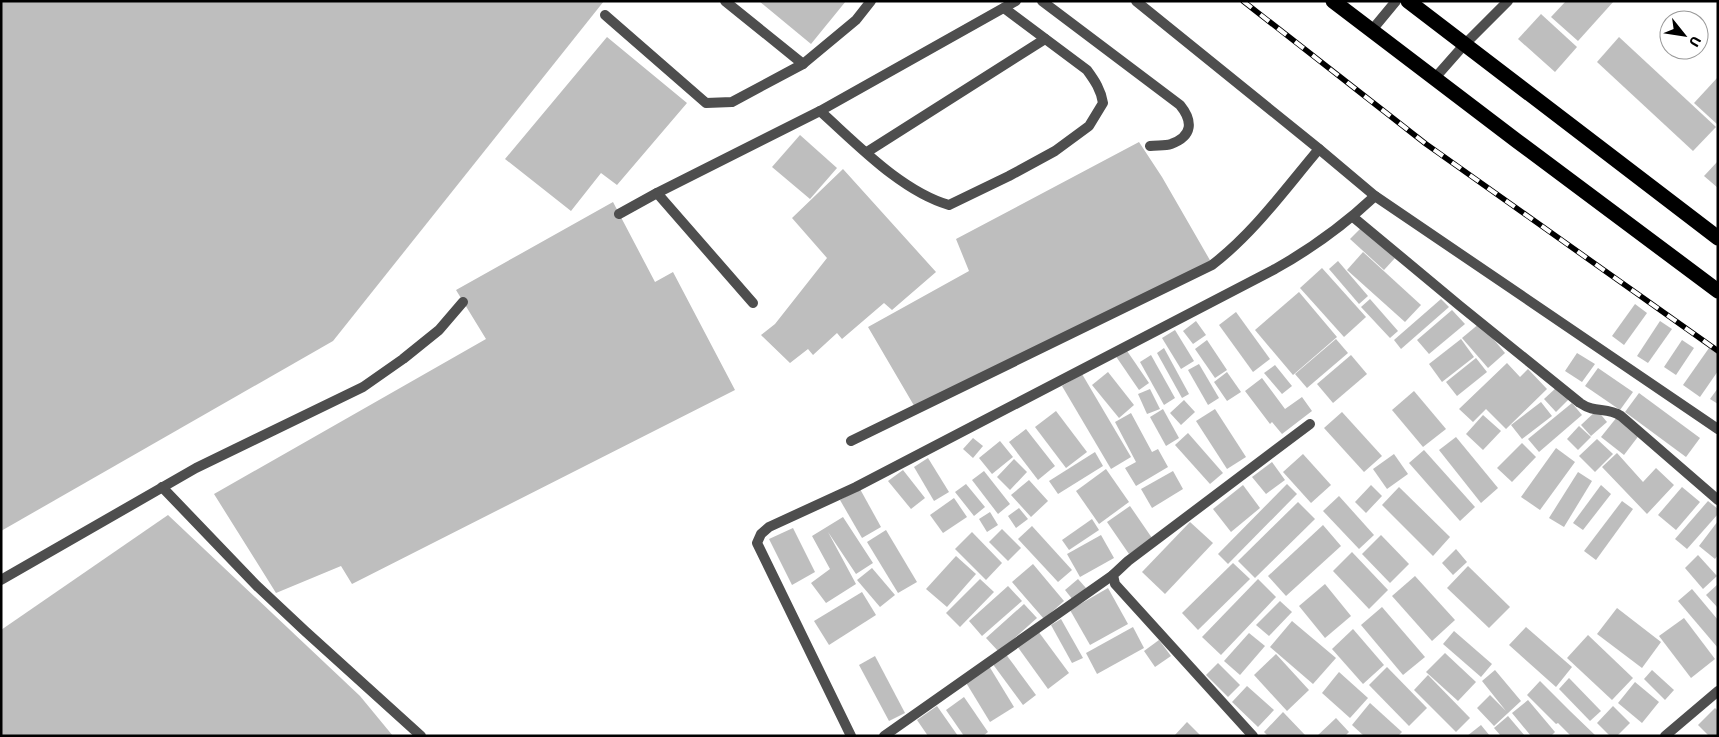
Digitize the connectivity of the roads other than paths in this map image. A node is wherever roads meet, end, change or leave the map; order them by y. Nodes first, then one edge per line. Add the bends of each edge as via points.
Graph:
1 (725, 1) edge
2 (871, 1) edge
3 (1016, 1) edge
4 (1042, 1) edge
5 (1136, 1) edge
6 (1333, 1) edge
7 (1396, 1) edge
8 (1408, 1) edge
9 (1508, 1) edge
10 (1004, 8) junction
11 (605, 15) dead end
12 (1372, 30) junction
13 (1045, 39) junction
14 (1464, 45) junction
15 (803, 64) junction
16 (1434, 79) junction
17 (820, 111) junction
18 (1150, 146) dead end
19 (1319, 149) junction
20 (867, 152) junction
21 (657, 193) junction
22 (1375, 196) junction
23 (619, 214) dead end
24 (1353, 217) junction
25 (1718, 238) edge
26 (1718, 292) edge
27 (463, 302) dead end
28 (753, 303) dead end
29 (1310, 424) dead end
30 (1718, 429) edge
31 (851, 442) dead end
32 (162, 487) junction
33 (1718, 500) edge
34 (1113, 575) junction
35 (1, 580) edge
36 (1718, 691) edge
37 (421, 736) edge
38 (851, 736) edge
39 (884, 736) edge
40 (1253, 736) edge
41 (1665, 736) edge

1 - 15 street
2 - 15 street via 856,20
3 - 10 street
4 - 18 street via 1186,112 1189,129 1182,137 1171,144
5 - 19 street
6 - 12 highway
7 - 12 street
8 - 14 highway
9 - 14 street
10 - 13 street
10 - 17 street
11 - 15 street via 706,104 732,102
12 - 16 highway
13 - 20 street
13 - 20 street via 1088,70 1103,103 1089,126 1055,151 949,205 901,182
14 - 16 street
14 - 25 highway
16 - 26 highway
17 - 20 street
17 - 21 street
19 - 22 street
19 - 31 street via 1247,235 1212,265
21 - 23 street
21 - 28 street
22 - 24 street
22 - 30 street
24 - 33 street via 1580,403 1589,409 1615,412 1621,416
24 - 38 street via 1276,270 856,487 769,527 761,534 757,543
27 - 32 street via 439,330 363,387
29 - 34 street
32 - 35 street
32 - 37 street via 305,632
34 - 39 street
34 - 40 street via 1115,584
36 - 41 street

